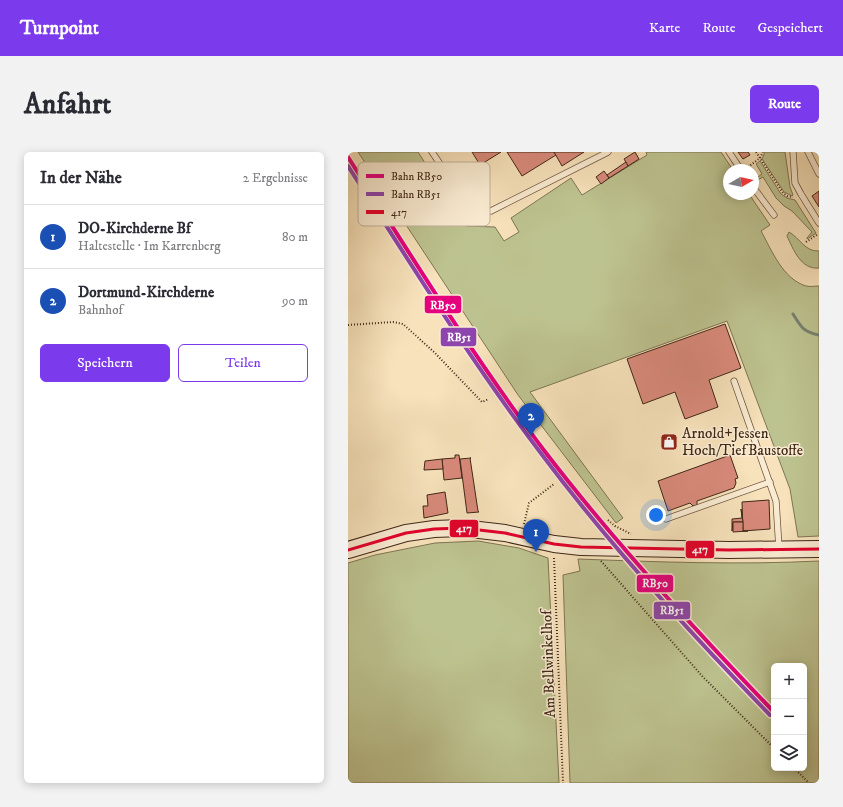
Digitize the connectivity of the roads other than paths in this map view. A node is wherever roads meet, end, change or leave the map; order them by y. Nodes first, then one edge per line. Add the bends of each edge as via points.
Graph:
1 (432, 152) edge
2 (609, 152) edge
3 (729, 152) edge
4 (793, 152) edge
5 (808, 152) edge
6 (439, 162) edge
7 (738, 164) edge
8 (819, 174) edge
9 (759, 196) edge
10 (490, 211) edge
11 (774, 215) dead end
12 (819, 223) edge
13 (734, 381) dead end
14 (770, 482) junction
15 (666, 519) dead end
16 (349, 548) edge
17 (819, 549) edge
18 (779, 550) junction

1 - 6 lane
2 - 10 lane
3 - 7 lane
4 - 12 lane via 795,183
5 - 8 lane
9 - 11 lane
13 - 14 lane
14 - 15 lane
14 - 18 lane via 776,501
16 - 18 street via 406,533 462,528 505,533 554,544 589,547
17 - 18 street

